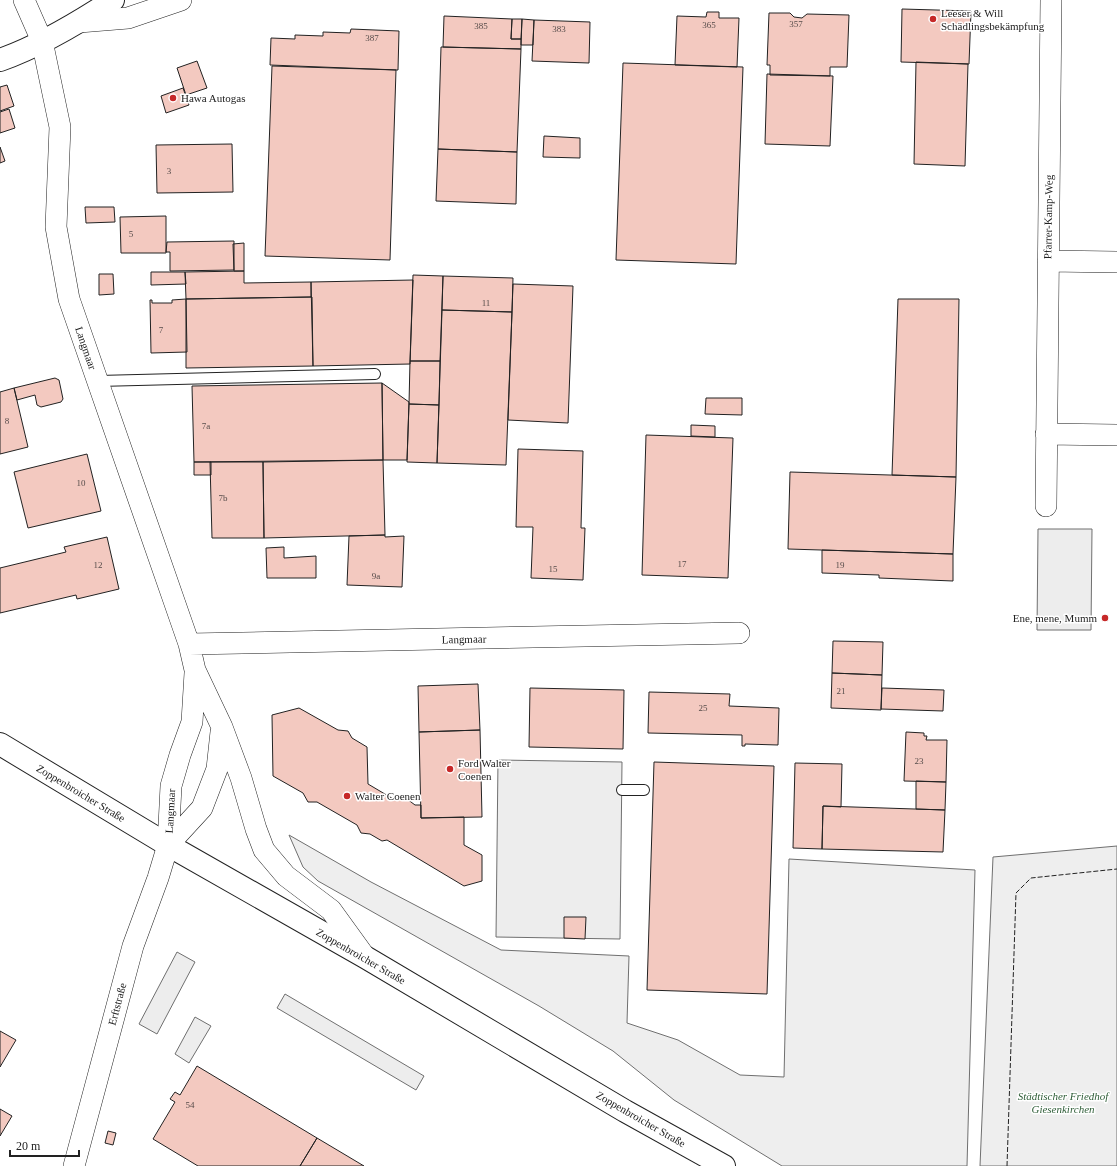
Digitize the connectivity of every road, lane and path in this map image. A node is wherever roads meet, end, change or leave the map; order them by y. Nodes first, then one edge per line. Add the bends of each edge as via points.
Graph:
1 (24, 0) edge
2 (113, 0) edge
3 (181, 0) edge
4 (1050, 0) edge
5 (79, 22) junction
6 (42, 41) junction
7 (0, 60) edge
8 (1048, 261) junction
9 (1117, 262) edge
10 (375, 374) dead end
11 (98, 381) junction
12 (1046, 434) junction
13 (1117, 435) edge
14 (1046, 506) dead end
15 (739, 633) dead end
16 (189, 644) junction
17 (195, 670) junction
18 (222, 727) junction
19 (0, 744) edge
20 (622, 790) dead end
21 (644, 790) dead end
22 (168, 845) junction
23 (365, 957) junction
24 (74, 1166) edge
25 (724, 1166) edge

1 - 6 street, Langmaar
2 - 5 main road
3 - 5 street via 128,18
4 - 8 street, Pfarrer-Kamp-Weg
5 - 6 main road
6 - 7 main road
6 - 11 street, Langmaar via 60,127 56,227 69,299
8 - 9 street
8 - 12 street, Pfarrer-Kamp-Weg
10 - 11 lane
11 - 16 street, Langmaar
12 - 13 street
12 - 14 street, Pfarrer-Kamp-Weg
15 - 16 street, Langmaar
16 - 17 street, Langmaar
17 - 18 street, Langmaar
17 - 22 street, Langmaar via 192,722 171,786
18 - 22 street, Langmaar via 217,769 202,808
18 - 23 street, Langmaar via 264,850 286,876 331,910
19 - 22 main road, Zoppenbroicher Straße
20 - 21 lane
22 - 23 main road, Zoppenbroicher Straße
22 - 24 street, Erftstraße via 133,946
23 - 25 main road, Zoppenbroicher Straße via 625,1111

